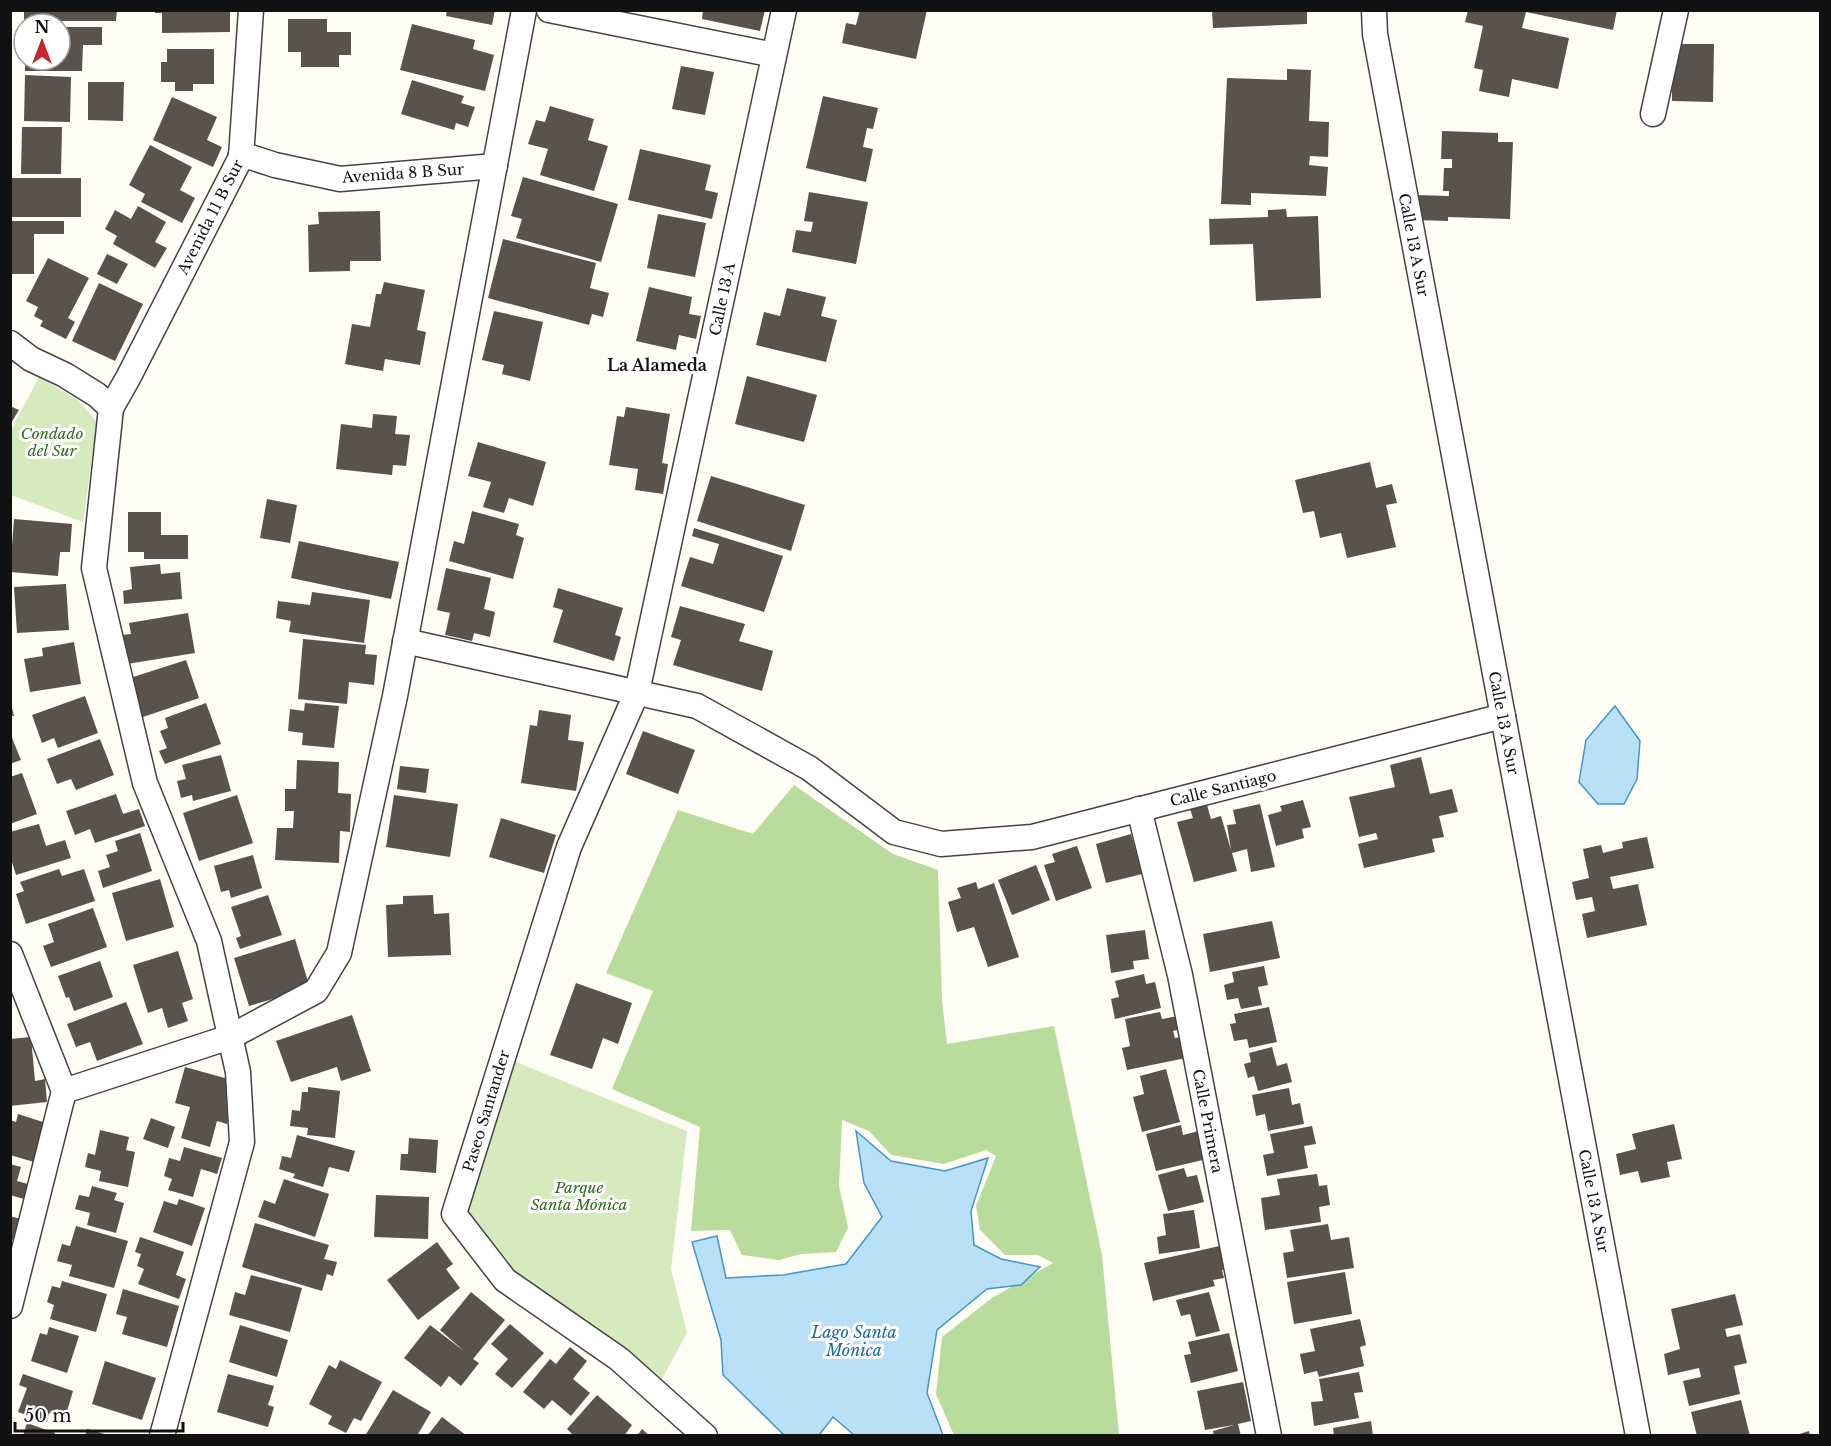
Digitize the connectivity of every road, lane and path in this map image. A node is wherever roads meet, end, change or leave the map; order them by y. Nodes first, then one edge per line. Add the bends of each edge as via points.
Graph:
1 (251, 10) edge
2 (524, 10) edge
3 (549, 10) edge
4 (784, 10) edge
5 (1374, 10) edge
6 (1676, 10) edge
7 (774, 55) junction
8 (1653, 114) dead end
9 (242, 154) junction
10 (495, 166) junction
11 (10, 343) edge
12 (111, 408) junction
13 (405, 641) junction
14 (637, 692) junction
15 (1503, 716) junction
16 (1139, 809) junction
17 (10, 954) edge
18 (230, 1036) junction
19 (64, 1091) junction
20 (10, 1306) edge
21 (162, 1435) edge
22 (705, 1436) edge
23 (1269, 1436) edge
24 (1638, 1436) edge

1 - 9 street, Avenida 11 B Sur
2 - 10 street
3 - 7 street
4 - 7 street, Calle 13 A
5 - 15 street, Calle 13 A Sur via 1375,34
6 - 8 street
7 - 14 street, Calle 13 A
9 - 10 street, Avenida 8 B Sur via 340,180
9 - 12 street, Avenida 11 B Sur
10 - 13 street
11 - 12 street via 31,359 89,390
12 - 18 street via 94,568 145,783 209,941
13 - 14 street, Calle Santiago
13 - 18 street via 339,953 316,991
14 - 16 street, Calle Santiago via 697,706 809,768 894,832 941,844 1032,837
14 - 22 street, Paseo Santander via 569,847 454,1214 505,1280 619,1359
15 - 16 street, Calle Santiago
15 - 24 street, Calle 13 A Sur
16 - 23 street, Calle Primera via 1180,975
17 - 19 street
18 - 19 street
18 - 21 street via 238,1072 242,1142
19 - 20 street

